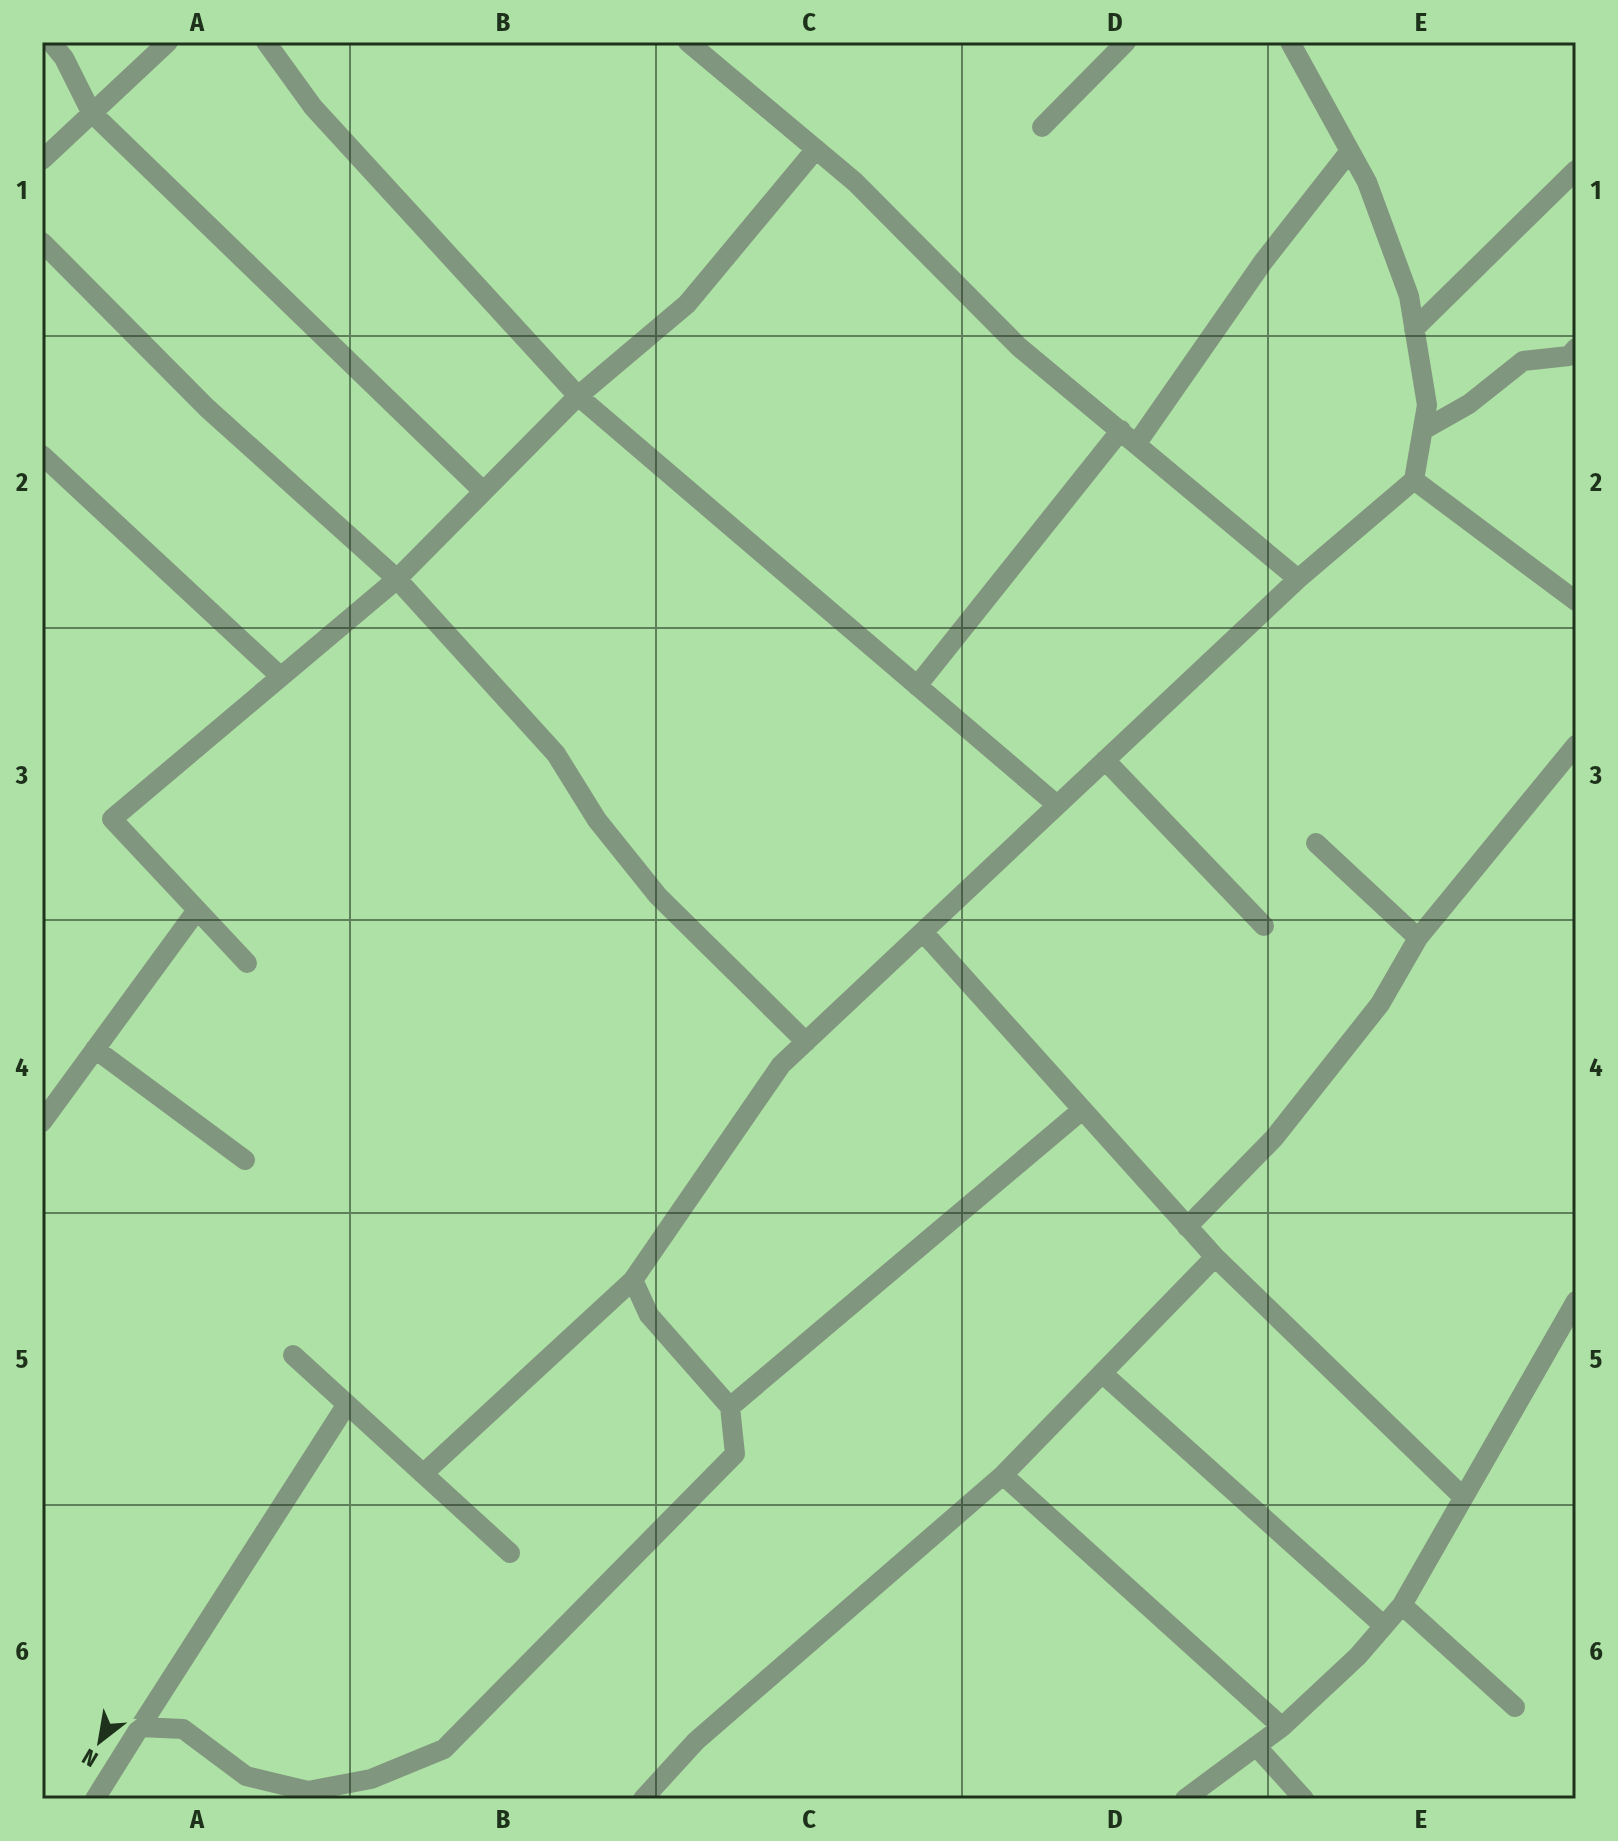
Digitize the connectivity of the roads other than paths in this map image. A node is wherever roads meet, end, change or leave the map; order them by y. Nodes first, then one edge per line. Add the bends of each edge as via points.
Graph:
1 (51, 42) edge
2 (168, 42) edge
3 (266, 42) edge
4 (688, 42) edge
5 (1126, 42) edge
6 (1290, 42) edge
7 (91, 112) junction
8 (1042, 127) dead end
9 (816, 149) junction
10 (1350, 151) junction
11 (42, 160) edge
12 (1576, 170) edge
13 (42, 242) edge
14 (1414, 329) junction
15 (1576, 348) edge
16 (578, 396) junction
17 (1423, 430) junction
18 (1129, 437) junction
19 (42, 455) edge
20 (1414, 480) junction
21 (483, 491) junction
22 (397, 579) junction
23 (1298, 579) junction
24 (1576, 601) edge
25 (281, 677) junction
26 (917, 686) junction
27 (1576, 745) edge
28 (1105, 760) junction
29 (1057, 805) junction
30 (1316, 843) dead end
31 (197, 910) junction
32 (1264, 926) dead end
33 (923, 932) junction
34 (1418, 938) junction
35 (247, 963) dead end
36 (806, 1042) junction
37 (95, 1049) junction
38 (1082, 1110) junction
39 (42, 1122) edge
40 (245, 1160) dead end
41 (1187, 1227) junction
42 (1215, 1257) junction
43 (633, 1280) junction
44 (1576, 1301) edge
45 (293, 1355) dead end
46 (1102, 1373) junction
47 (347, 1404) junction
48 (730, 1407) junction
49 (423, 1474) junction
50 (1003, 1475) junction
51 (1463, 1497) junction
52 (510, 1553) dead end
53 (1402, 1605) junction
54 (1384, 1626) junction
55 (1515, 1707) dead end
56 (140, 1727) junction
57 (1282, 1727) junction
58 (1256, 1746) junction
59 (95, 1799) edge
60 (643, 1799) edge
61 (1185, 1799) edge
62 (1304, 1799) edge

1 - 7 street
2 - 7 street
3 - 16 street via 313,107
4 - 9 street
5 - 8 street
6 - 10 street
7 - 11 street
7 - 21 street
9 - 16 street via 687,304
9 - 18 street via 1019,347
10 - 14 street via 1367,182 1409,296
10 - 18 street
12 - 14 street
13 - 22 street via 207,408
14 - 17 street via 1427,405
15 - 17 street via 1569,356 1523,361 1469,404
16 - 21 street
16 - 26 street
17 - 20 street
18 - 23 street
18 - 26 street
19 - 25 street
20 - 23 street
20 - 24 street
21 - 22 street
22 - 25 street
22 - 36 street via 556,754 597,820 658,896
23 - 28 street
25 - 31 street via 112,819
26 - 29 street
27 - 34 street
28 - 29 street
28 - 32 street
29 - 33 street
30 - 34 street
31 - 35 street
31 - 37 street
33 - 36 street
33 - 38 street
34 - 41 street via 1380,1004 1274,1138
36 - 43 street via 781,1065
37 - 39 street
37 - 40 street
38 - 41 street
38 - 48 street
41 - 42 street
42 - 46 street
42 - 51 street
43 - 48 street via 649,1315
43 - 49 street
44 - 51 street
45 - 47 street
46 - 50 street
46 - 54 street
47 - 49 street
47 - 56 street
48 - 56 street via 735,1454 444,1749 371,1779 308,1791 246,1776 183,1729
49 - 52 street
50 - 57 street
50 - 60 street via 696,1741
51 - 53 street
53 - 54 street
53 - 55 street
54 - 57 street
56 - 59 street
57 - 58 street
58 - 61 street
58 - 62 street

